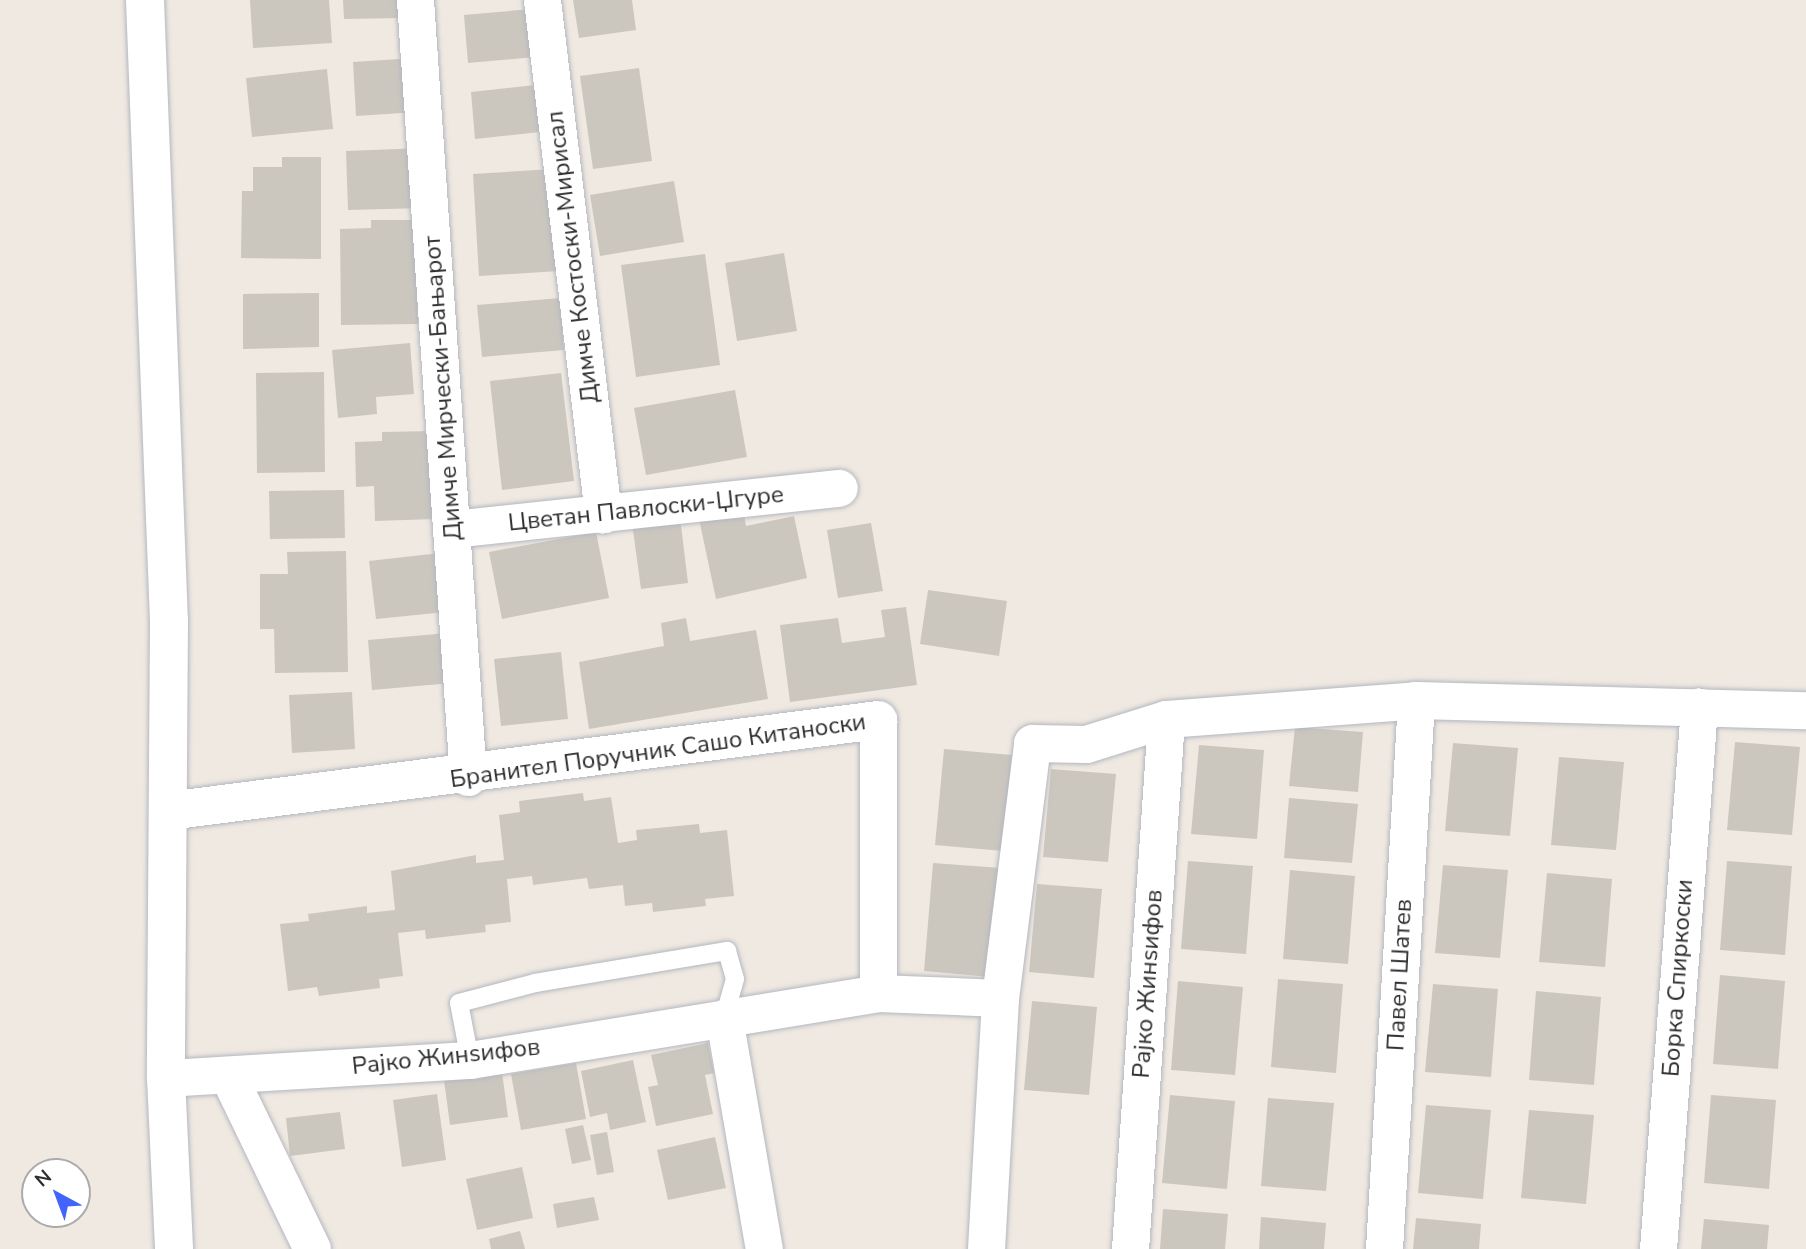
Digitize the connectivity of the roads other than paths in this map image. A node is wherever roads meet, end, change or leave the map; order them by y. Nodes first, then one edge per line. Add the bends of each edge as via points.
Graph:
1 (145, 0) edge
2 (415, 0) edge
3 (542, 0) edge
4 (839, 488) dead end
5 (603, 514) junction
6 (453, 529) junction
7 (1416, 700) junction
8 (1699, 707) junction
9 (1806, 710) edge
10 (1166, 719) junction
11 (878, 720) joint
12 (468, 777) junction
13 (168, 811) junction
14 (878, 993) junction
15 (1000, 998) junction
16 (724, 1018) junction
17 (470, 1060) junction
18 (228, 1075) junction
19 (166, 1078) junction
20 (173, 1249) edge
21 (312, 1249) edge
22 (764, 1249) edge
23 (986, 1249) edge
24 (1130, 1249) edge
25 (1384, 1249) edge
26 (1658, 1249) edge

1 - 13 main road via 169,621
2 - 6 street, Димче Мирчески-Бањарот
3 - 5 street, Димче Костоски-Мирисал
4 - 5 street, Цветан Павлоски-Џгуре
5 - 6 street, Цветан Павлоски-Џгуре
6 - 12 street, Димче Мирчески-Бањарот
7 - 8 street
7 - 10 street
7 - 25 street, Павел Шатев
8 - 9 street
8 - 26 street, Борка Спиркоски
10 - 15 street via 1086,744 1031,743
10 - 24 street, Рајко Жинѕифов
11 - 12 main road, Бранител Поручник Сашо Китаноски
11 - 14 street, Бранител Поручник Сашо Китаноски
12 - 13 main road, Бранител Поручник Сашо Китаноски
13 - 19 main road
14 - 15 street, Рајко Жинѕифов
14 - 16 street, Рајко Жинѕифов
15 - 23 street
16 - 17 street, Рајко Жинѕифов
16 - 17 lane via 735,979 727,951 535,983 459,1003
16 - 22 street
17 - 18 street, Рајко Жинѕифов
18 - 19 street, Рајко Жинѕифов
18 - 21 street
19 - 20 main road

